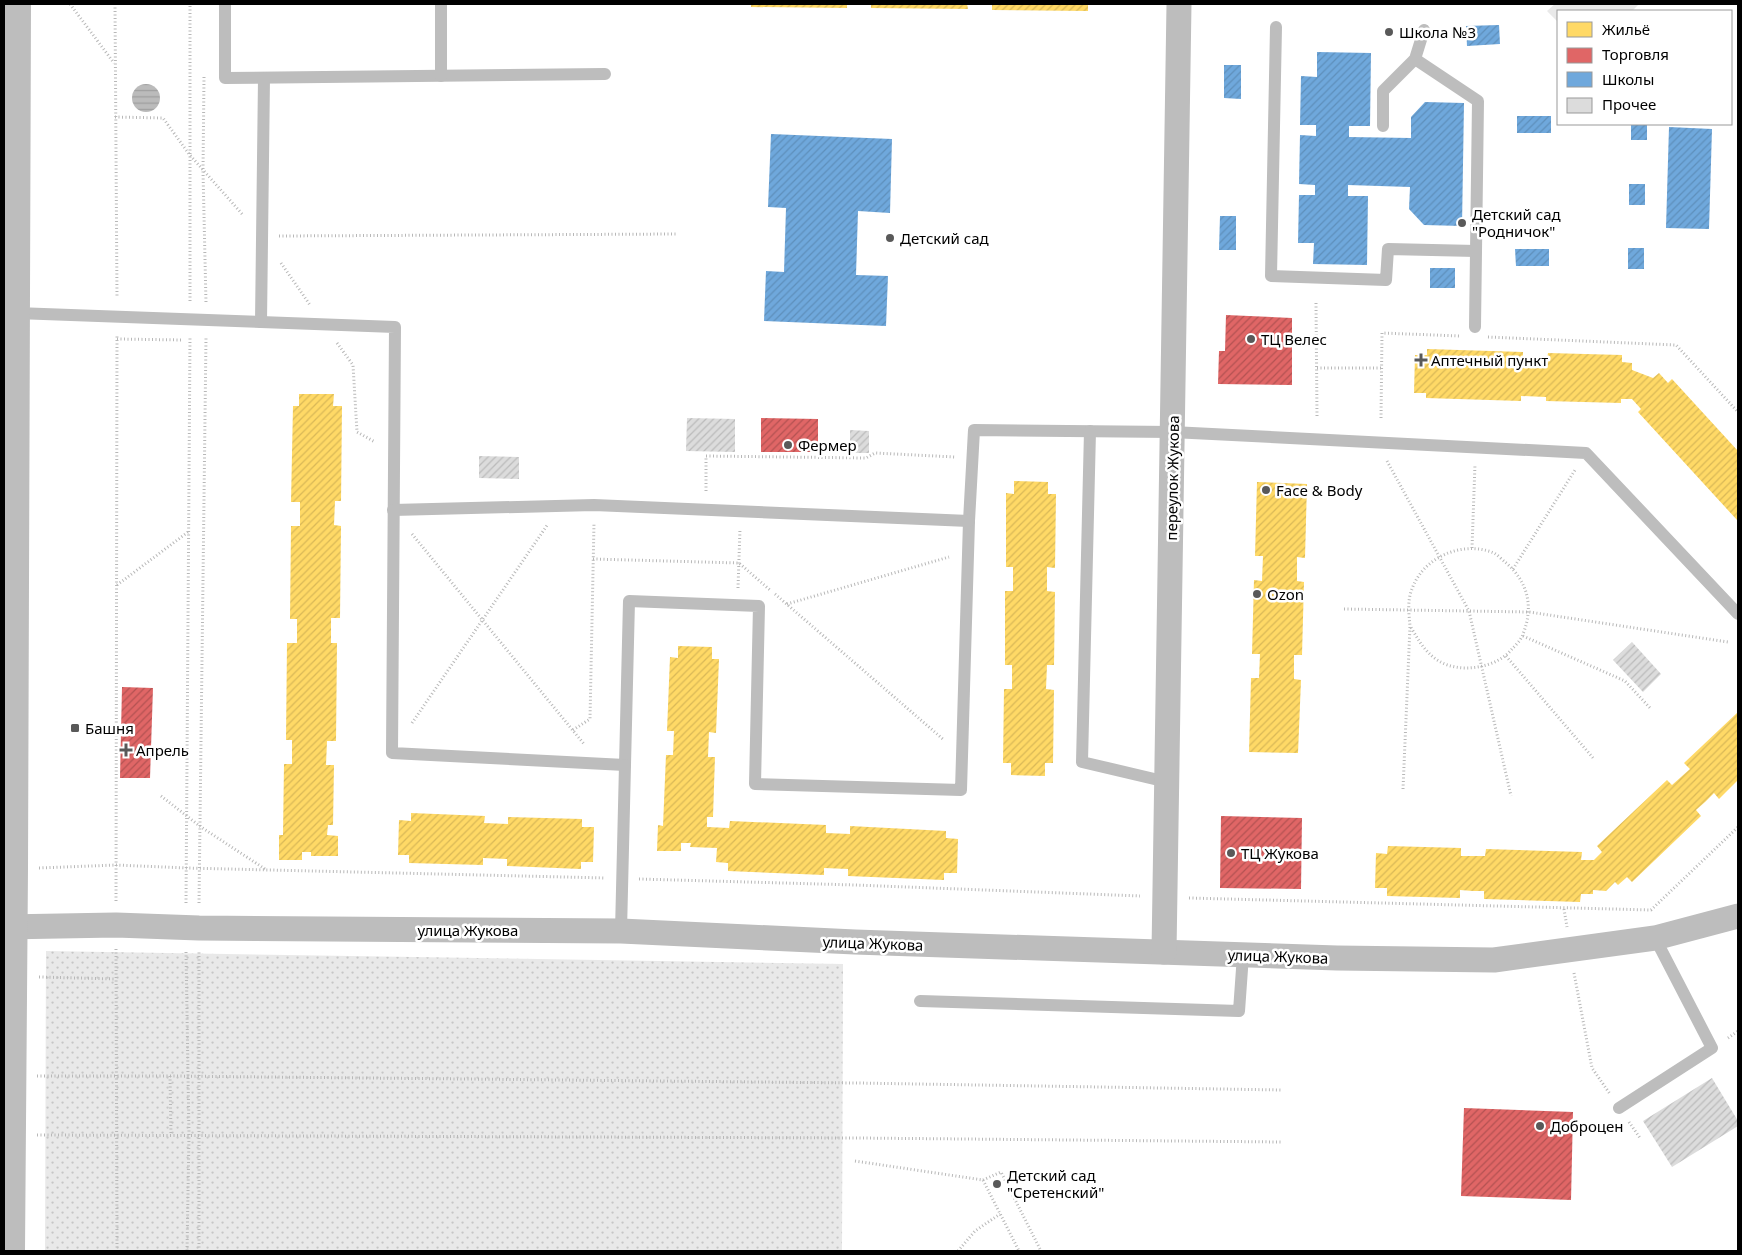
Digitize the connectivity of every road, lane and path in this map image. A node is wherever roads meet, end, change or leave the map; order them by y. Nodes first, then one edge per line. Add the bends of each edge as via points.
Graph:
1 (17, 4) edge
2 (70, 4) edge
3 (115, 4) edge
4 (190, 4) edge
5 (224, 4) edge
6 (440, 4) edge
7 (1179, 4) edge
8 (1276, 27) dead end
9 (1424, 30) dead end
10 (1415, 59) junction
11 (115, 64) junction
12 (204, 72) dead end
13 (606, 74) dead end
14 (441, 76) junction
15 (264, 78) junction
16 (1384, 126) dead end
17 (10, 174) edge
18 (678, 234) dead end
19 (262, 236) junction
20 (1476, 251) junction
21 (1316, 303) dead end
22 (16, 312) junction
23 (117, 317) junction
24 (190, 320) junction
25 (206, 320) junction
26 (261, 322) junction
27 (1478, 332) joint
28 (1461, 336) dead end
29 (1317, 368) junction
30 (1382, 368) junction
31 (1738, 412) edge
32 (1317, 416) dead end
33 (1381, 418) dead end
34 (1090, 431) junction
35 (1172, 432) junction
36 (1378, 442) junction
37 (1476, 448) junction
38 (1586, 452) junction
39 (972, 458) junction
40 (594, 505) junction
41 (560, 506) junction
42 (393, 510) junction
43 (706, 510) junction
44 (740, 511) junction
45 (969, 521) junction
46 (188, 532) junction
47 (1472, 548) junction
48 (968, 552) junction
49 (1440, 558) junction
50 (593, 559) junction
51 (739, 563) junction
52 (1513, 569) junction
53 (117, 585) junction
54 (786, 604) junction
55 (737, 605) junction
56 (1344, 609) dead end
57 (1408, 610) junction
58 (1469, 611) junction
59 (1529, 612) junction
60 (1738, 614) edge
61 (482, 620) junction
62 (1410, 626) junction
63 (1523, 636) junction
64 (1728, 642) dead end
65 (1506, 656) junction
66 (1481, 667) junction
67 (1651, 709) dead end
68 (573, 731) junction
69 (392, 753) junction
70 (963, 755) junction
71 (1594, 759) dead end
72 (600, 764) junction
73 (625, 765) junction
74 (1167, 782) junction
75 (1403, 789) dead end
76 (161, 796) dead end
77 (1511, 796) dead end
78 (187, 817) junction
79 (201, 827) junction
80 (1738, 827) edge
81 (266, 870) dead end
82 (1214, 899) dead end
83 (1564, 908) junction
84 (1738, 916) edge
85 (116, 926) junction
86 (9, 927) edge
87 (192, 928) junction
88 (621, 931) junction
89 (1655, 938) junction
90 (1571, 950) junction
91 (1164, 952) junction
92 (1243, 954) junction
93 (13, 976) junction
94 (116, 979) junction
95 (920, 1001) dead end
96 (116, 1075) junction
97 (12, 1076) junction
98 (170, 1076) junction
99 (188, 1076) junction
100 (200, 1076) junction
101 (1282, 1090) dead end
102 (1619, 1108) junction
103 (117, 1134) junction
104 (12, 1135) junction
105 (171, 1135) junction
106 (188, 1135) junction
107 (200, 1135) junction
108 (1640, 1138) dead end
109 (1282, 1142) dead end
110 (855, 1161) dead end
111 (983, 1180) junction
112 (1000, 1214) junction
113 (11, 1251) edge
114 (117, 1251) edge
115 (187, 1251) edge
116 (199, 1251) edge
117 (958, 1251) edge
118 (1019, 1251) edge
119 (1041, 1251) edge

1 - 17 street
2 - 11 path
3 - 11 path
4 - 24 path
5 - 15 lane via 225,78
6 - 14 lane
7 - 35 street, переулок Жукова
8 - 20 lane via 1271,276 1386,280 1388,249
9 - 10 lane
10 - 16 lane via 1384,91
10 - 20 lane via 1478,101
11 - 23 path
12 - 25 path
13 - 14 lane
14 - 15 lane
15 - 19 lane
17 - 22 street
18 - 19 path
19 - 26 lane
20 - 27 lane
21 - 29 path
22 - 23 lane
22 - 86 street
23 - 24 lane
23 - 53 path
24 - 25 lane
24 - 46 path
25 - 26 lane
25 - 79 path
26 - 42 lane via 395,327
27 - 31 path via 1676,345
28 - 30 path via 1382,333
29 - 30 path
29 - 32 path
30 - 33 path
34 - 35 lane
34 - 39 lane via 974,430
34 - 74 lane via 1082,762
35 - 36 lane
35 - 74 street, переулок Жукова
36 - 37 lane
36 - 49 path
37 - 38 lane
37 - 47 path
38 - 52 path
38 - 60 lane
39 - 43 path via 875,453 866,458 706,456
39 - 45 lane
40 - 41 lane
40 - 43 lane
40 - 50 path
41 - 42 lane
41 - 61 path
42 - 61 path
42 - 69 lane
43 - 44 lane
44 - 45 lane
44 - 51 path
45 - 48 lane
46 - 53 path
46 - 78 path
47 - 49 path via 1455,550
47 - 52 path via 1494,553
48 - 54 path
48 - 70 lane
49 - 57 path via 1422,570 1412,588
49 - 58 path
50 - 51 path
50 - 68 path via 590,719
51 - 54 path
51 - 55 path
52 - 59 path via 1525,586
53 - 85 path
54 - 70 path
55 - 70 lane via 759,606 755,784 962,790
55 - 73 lane via 629,601
56 - 57 path
57 - 58 path
57 - 62 path
58 - 59 path
58 - 66 path
59 - 63 path
59 - 64 path
61 - 68 path
61 - 69 path
62 - 66 path via 1423,648 1439,661 1458,668
62 - 75 path
63 - 65 path
63 - 67 path via 1626,681
65 - 66 path
65 - 71 path
66 - 77 path
68 - 72 path
69 - 72 lane
72 - 73 lane
73 - 88 lane
74 - 91 street, переулок Жукова
76 - 78 path
78 - 79 path
78 - 87 path
79 - 81 path
79 - 87 path
80 - 83 path via 1651,910
82 - 83 path
83 - 90 path
84 - 89 street, улица Жукова
85 - 86 street, улица Жукова
85 - 87 street, улица Жукова
85 - 94 path
86 - 93 street
87 - 88 street, улица Жукова
87 - 99 path
87 - 100 path
88 - 91 street, улица Жукова
89 - 90 street, улица Жукова
89 - 102 lane via 1712,1048
90 - 92 street, улица Жукова via 1494,960
90 - 102 path via 1592,1068
91 - 92 street, улица Жукова
92 - 95 lane via 1239,1011
93 - 94 path
93 - 97 street
94 - 96 path
96 - 97 path
96 - 98 path
96 - 103 path
97 - 104 street
98 - 99 path
98 - 105 path
99 - 100 path
99 - 106 path
100 - 101 path
100 - 107 path
102 - 108 path
103 - 104 path
103 - 105 path
103 - 114 path
104 - 113 street
105 - 106 path
106 - 107 path
106 - 115 path
107 - 109 path
107 - 116 path
110 - 111 path
111 - 112 path
111 - 119 path via 1001,1172
112 - 117 path via 975,1231
112 - 118 path

